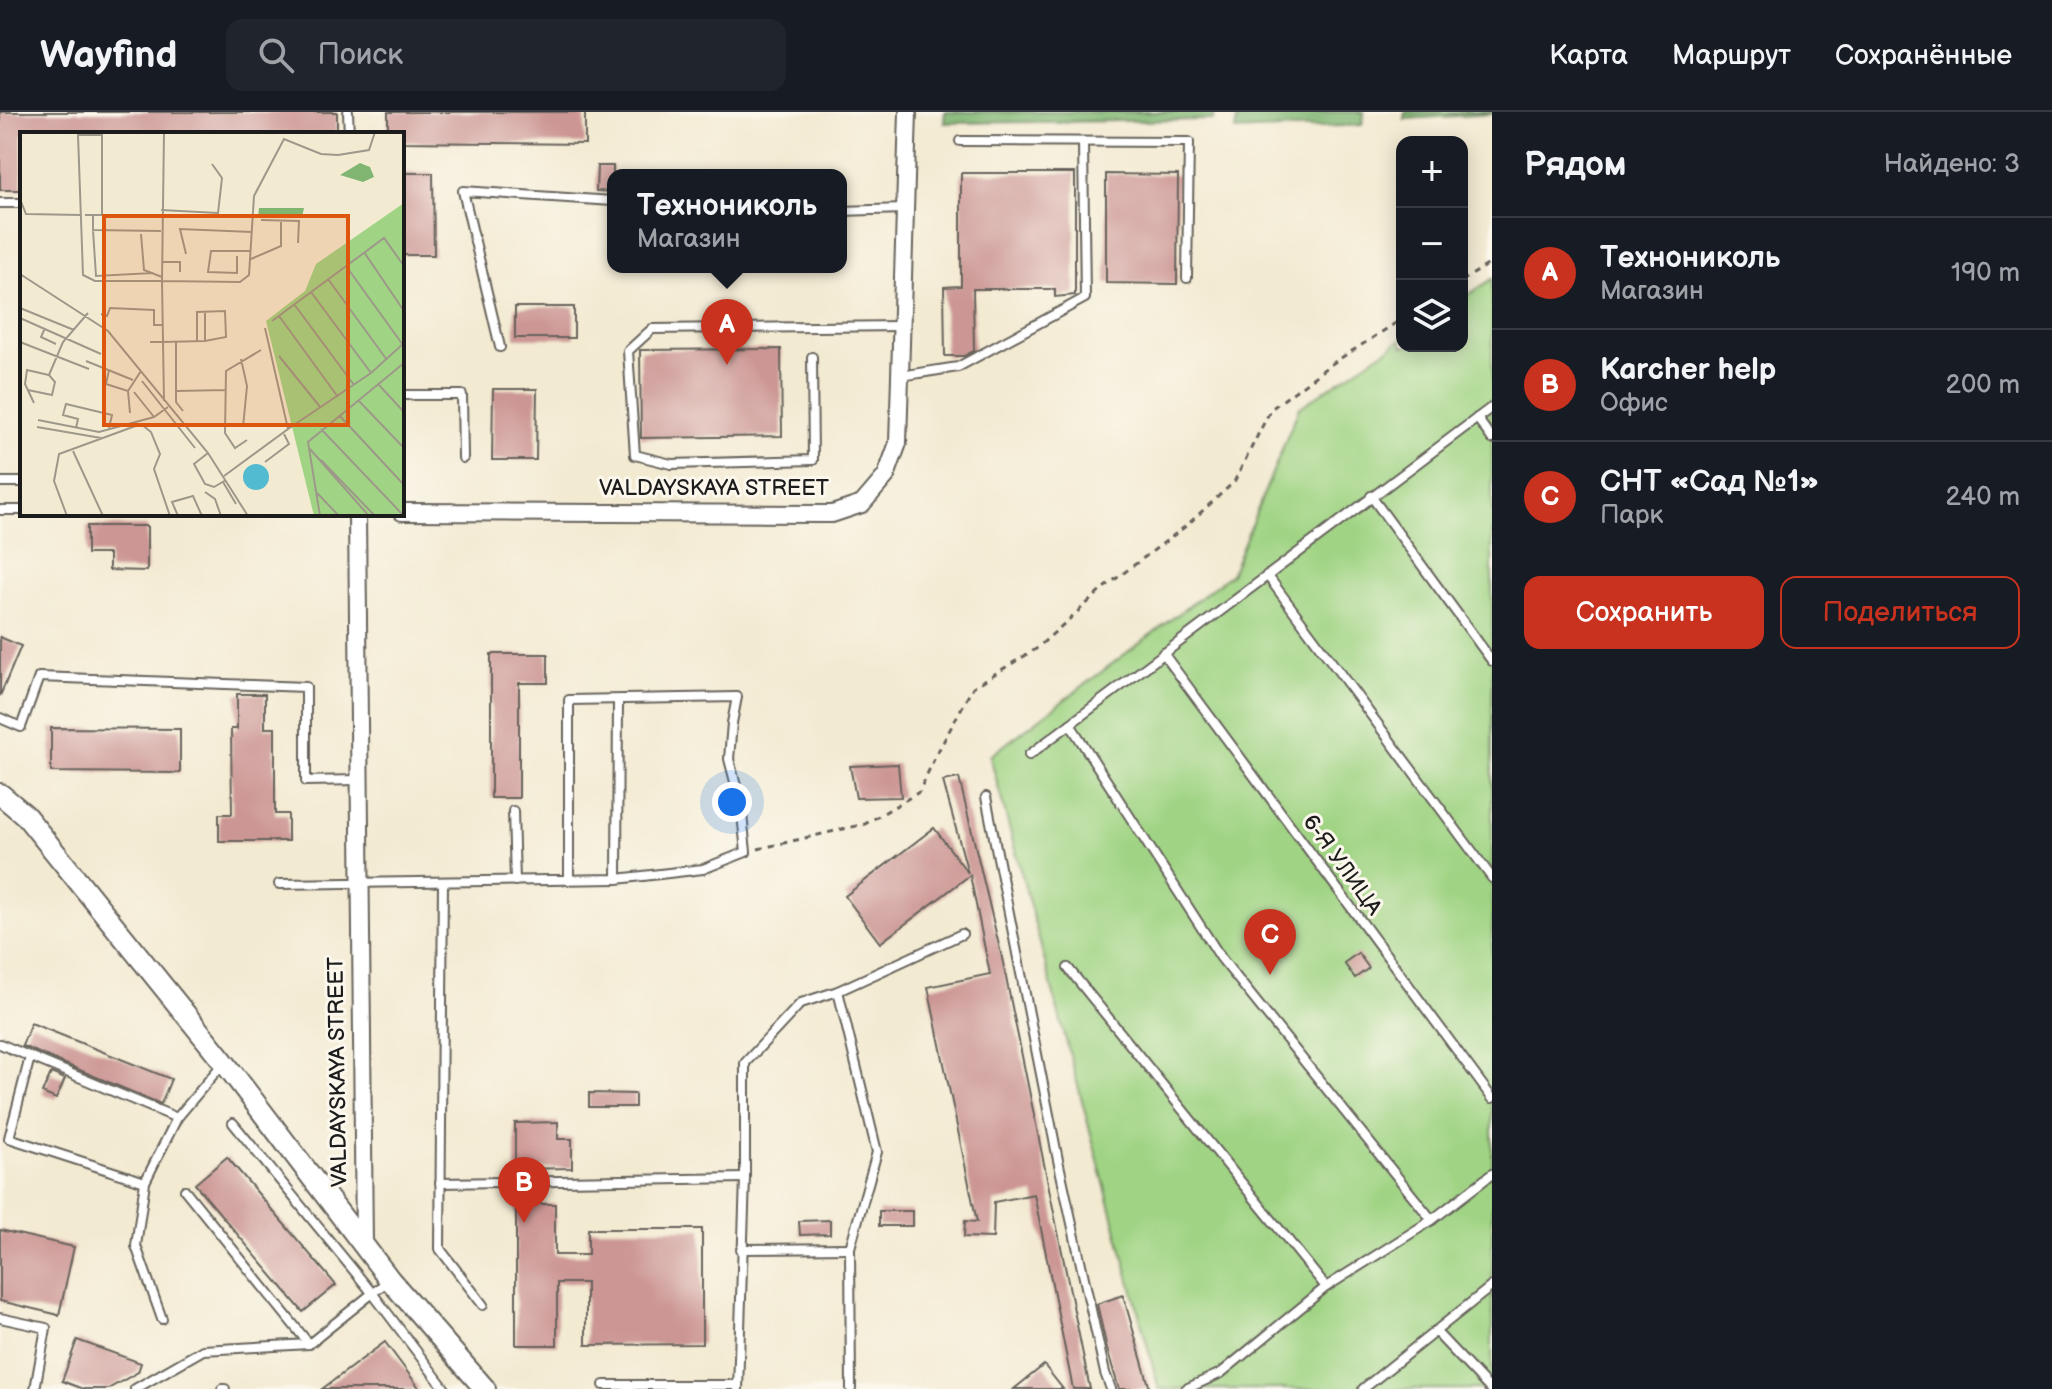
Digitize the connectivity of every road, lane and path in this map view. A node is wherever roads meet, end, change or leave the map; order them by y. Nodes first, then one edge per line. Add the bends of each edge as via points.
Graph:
1 (348, 112) edge
2 (908, 112) edge
3 (349, 132) edge
4 (960, 141) dead end
5 (1083, 142) junction
6 (607, 201) edge
7 (904, 209) junction
8 (847, 211) edge
9 (1492, 262) edge
10 (1187, 278) dead end
11 (1464, 280) edge
12 (1396, 323) edge
13 (901, 326) junction
14 (500, 347) dead end
15 (812, 357) dead end
16 (900, 376) junction
17 (404, 395) edge
18 (1492, 407) edge
19 (1477, 418) junction
20 (1492, 439) edge
21 (463, 458) dead end
22 (1371, 496) junction
23 (404, 512) edge
24 (357, 516) edge
25 (1267, 575) junction
26 (1163, 653) junction
27 (1492, 661) edge
28 (618, 700) junction
29 (0, 718) edge
30 (1070, 724) junction
31 (1029, 755) dead end
32 (358, 780) junction
33 (0, 794) edge
34 (986, 797) dead end
35 (513, 811) dead end
36 (746, 852) junction
37 (1492, 878) edge
38 (617, 879) junction
39 (569, 880) junction
40 (515, 881) junction
41 (443, 882) junction
42 (279, 884) dead end
43 (360, 884) junction
44 (962, 934) dead end
45 (1068, 968) dead end
46 (838, 991) junction
47 (0, 1044) edge
48 (30, 1057) junction
49 (224, 1062) junction
50 (1492, 1098) edge
51 (177, 1118) junction
52 (233, 1123) dead end
53 (1492, 1174) edge
54 (745, 1178) junction
55 (145, 1182) junction
56 (440, 1183) junction
57 (185, 1190) dead end
58 (1432, 1220) junction
59 (364, 1245) junction
60 (850, 1248) junction
61 (741, 1249) junction
62 (390, 1280) junction
63 (1492, 1286) edge
64 (1326, 1287) junction
65 (373, 1294) junction
66 (483, 1305) dead end
67 (0, 1318) edge
68 (162, 1319) dead end
69 (1435, 1331) junction
70 (309, 1344) junction
71 (604, 1385) dead end
72 (738, 1387) edge
73 (35, 1389) edge
74 (135, 1389) edge
75 (445, 1389) edge
76 (485, 1389) edge
77 (851, 1389) edge
78 (1111, 1389) edge
79 (1186, 1389) edge
80 (1363, 1389) edge
81 (1490, 1389) edge

1 - 3 lane
2 - 7 street, VALDAYSKAYA STREET
4 - 5 lane
5 - 10 lane via 1189,142
5 - 16 lane via 1085,298 958,367
6 - 14 lane via 463,191
7 - 8 lane
7 - 13 street, VALDAYSKAYA STREET
9 - 11 path
12 - 36 path via 1271,409 1234,482 1186,526 1105,587 1036,649 973,687 919,792 865,824
13 - 15 lane via 652,329 628,351 635,455 671,464 813,460
13 - 16 street, VALDAYSKAYA STREET
16 - 23 street, VALDAYSKAYA STREET via 898,443 886,476 862,504 832,514
17 - 21 lane via 462,395
18 - 19 lane
19 - 20 lane
19 - 22 lane
22 - 25 lane
22 - 27 lane
24 - 32 street, VALDAYSKAYA STREET
25 - 26 lane
25 - 37 lane
26 - 30 lane
26 - 50 lane, 6-Я УЛИЦА
28 - 36 lane via 737,697 729,759
28 - 38 lane
28 - 39 lane via 569,700
29 - 32 lane via 21,727 39,677 306,687 306,781
30 - 31 lane
30 - 58 lane via 1221,958
32 - 43 street, VALDAYSKAYA STREET
33 - 49 street, VALDAYSKAYA STREET via 25,815
34 - 78 lane via 1058,1160
35 - 40 lane
36 - 38 lane via 703,869
38 - 39 lane
39 - 40 lane
40 - 41 lane
41 - 43 lane
41 - 56 lane
42 - 43 lane
43 - 59 street, VALDAYSKAYA STREET
44 - 46 lane
45 - 64 lane
46 - 54 lane via 801,1003 745,1063
46 - 60 lane via 877,1152
47 - 48 lane
48 - 51 lane
48 - 55 lane via 9,1138
49 - 51 lane
49 - 59 street, VALDAYSKAYA STREET
51 - 55 lane
52 - 65 lane
53 - 58 lane
54 - 56 lane
54 - 61 lane
55 - 68 lane via 136,1246
56 - 66 lane via 440,1249
57 - 70 lane
58 - 64 lane
59 - 62 street, VALDAYSKAYA STREET
60 - 61 lane
60 - 77 lane
61 - 72 lane
62 - 65 lane
62 - 76 street, VALDAYSKAYA STREET
63 - 69 lane
64 - 79 lane via 1221,1373
65 - 70 lane
65 - 75 lane
67 - 73 lane via 46,1328
69 - 80 lane
69 - 81 lane
70 - 74 lane via 203,1350
71 - 72 lane

